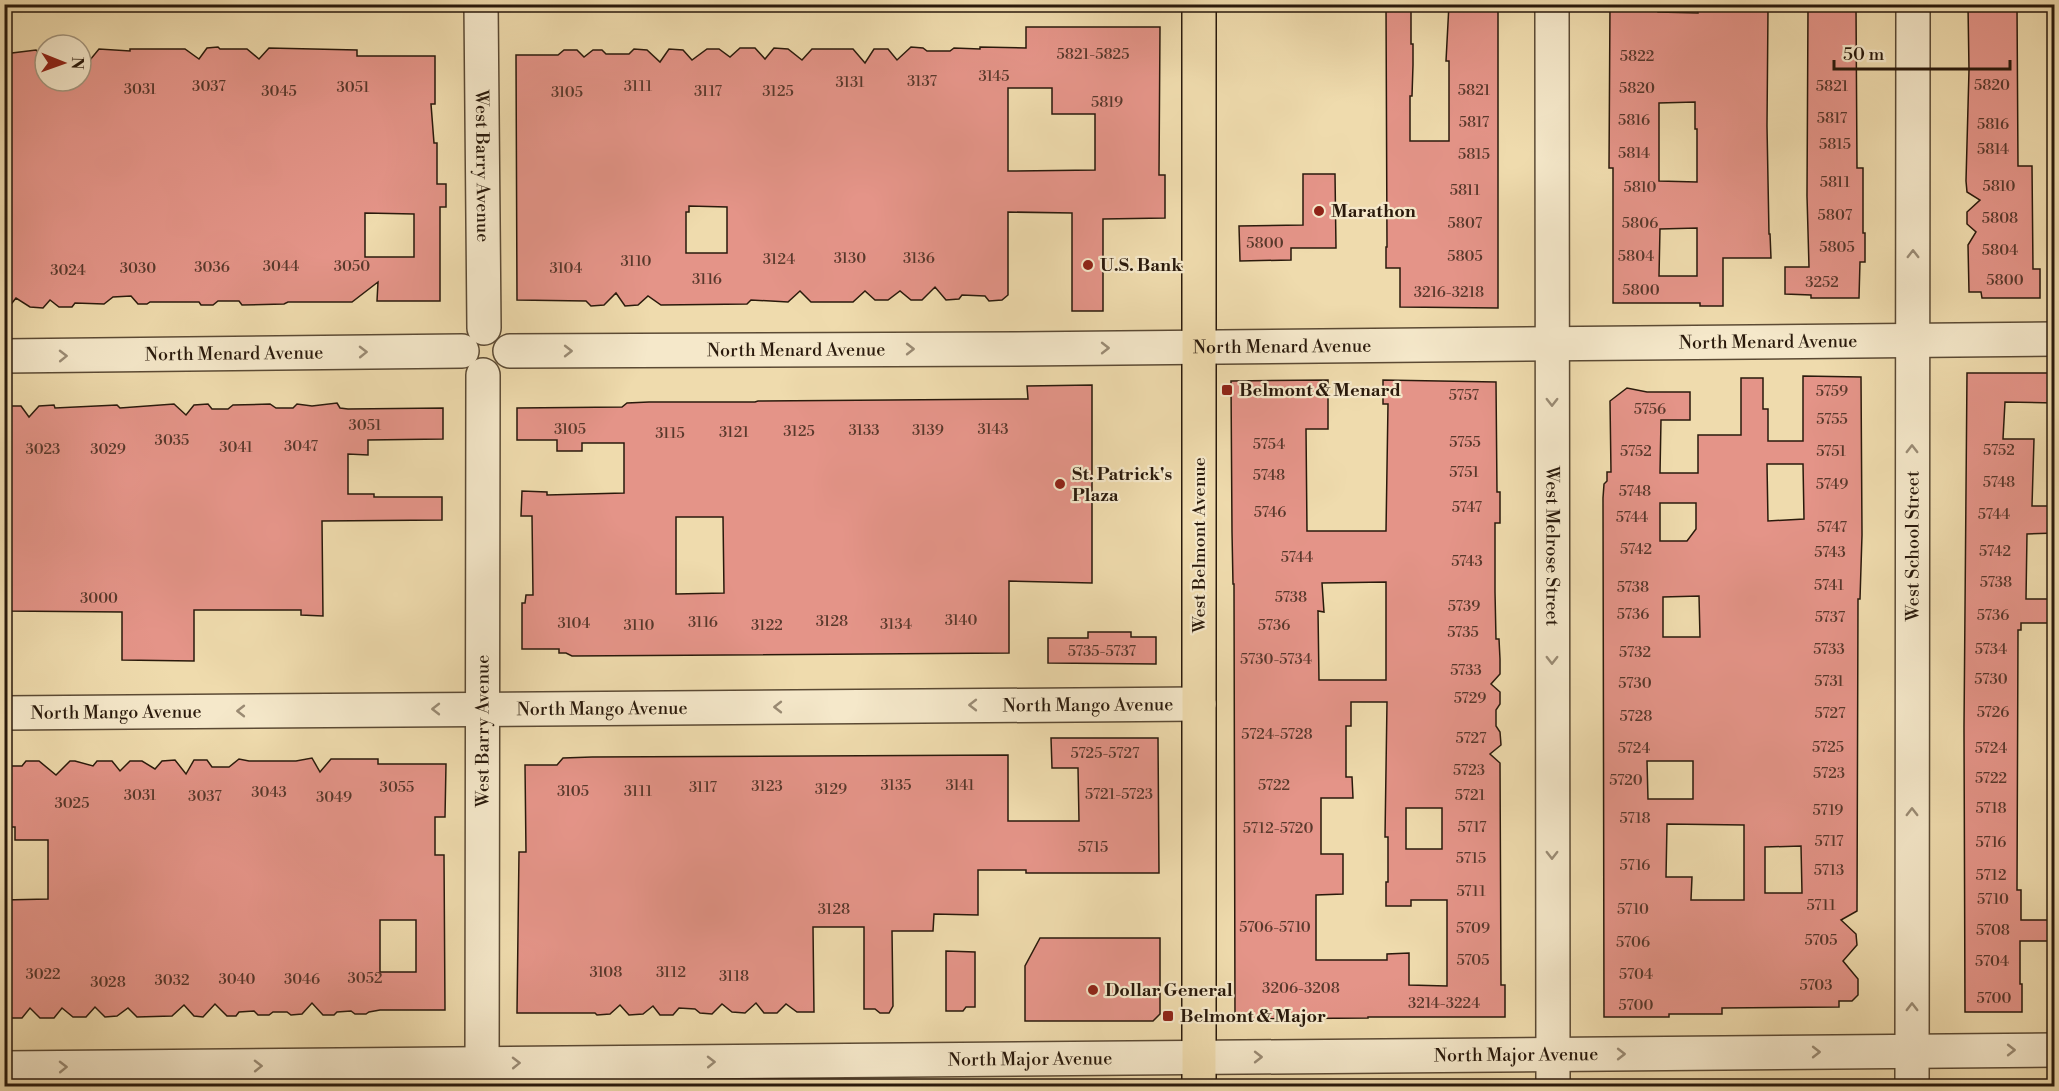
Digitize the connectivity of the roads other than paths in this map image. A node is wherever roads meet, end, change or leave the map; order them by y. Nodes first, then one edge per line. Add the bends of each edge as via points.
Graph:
1 (481, 4) edge
2 (1199, 4) edge
3 (1552, 4) edge
4 (1913, 4) edge
5 (484, 328) junction
6 (2055, 339) edge
7 (1913, 340) junction
8 (1552, 344) junction
9 (1199, 347) junction
10 (510, 351) junction
11 (4, 356) edge
12 (473, 363) junction
13 (1199, 704) junction
14 (481, 709) junction
15 (4, 713) edge
16 (2055, 1050) edge
17 (1912, 1051) junction
18 (1553, 1054) junction
19 (4, 1068) edge
20 (1199, 1072) edge
21 (482, 1075) edge
22 (1553, 1086) edge
23 (1912, 1086) edge

1 - 5 street, West Barry Avenue
2 - 9 main road, West Belmont Avenue
3 - 8 street, West Melrose Street
7 -> 4 street, West School Street
5 - 10 street via 505,336
5 - 12 street via 465,340
6 - 7 street, North Menard Avenue
7 - 8 street, North Menard Avenue
17 -> 7 street, West School Street
8 - 9 street, North Menard Avenue
8 -> 18 street, West Melrose Street
10 -> 9 street, North Menard Avenue
9 - 13 main road, West Belmont Avenue
10 - 12 street via 505,366 491,375
11 -> 12 street, North Menard Avenue
12 - 14 street, West Barry Avenue
13 -> 14 street, North Mango Avenue
13 - 20 main road, West Belmont Avenue
14 -> 15 street, North Mango Avenue
14 - 21 street, West Barry Avenue
17 -> 16 street, North Major Avenue
18 -> 17 street, North Major Avenue
17 - 23 street, West School Street
20 -> 18 street, North Major Avenue
18 - 22 street, West Melrose Street
19 -> 21 street, North Major Avenue
21 -> 20 street, North Major Avenue

